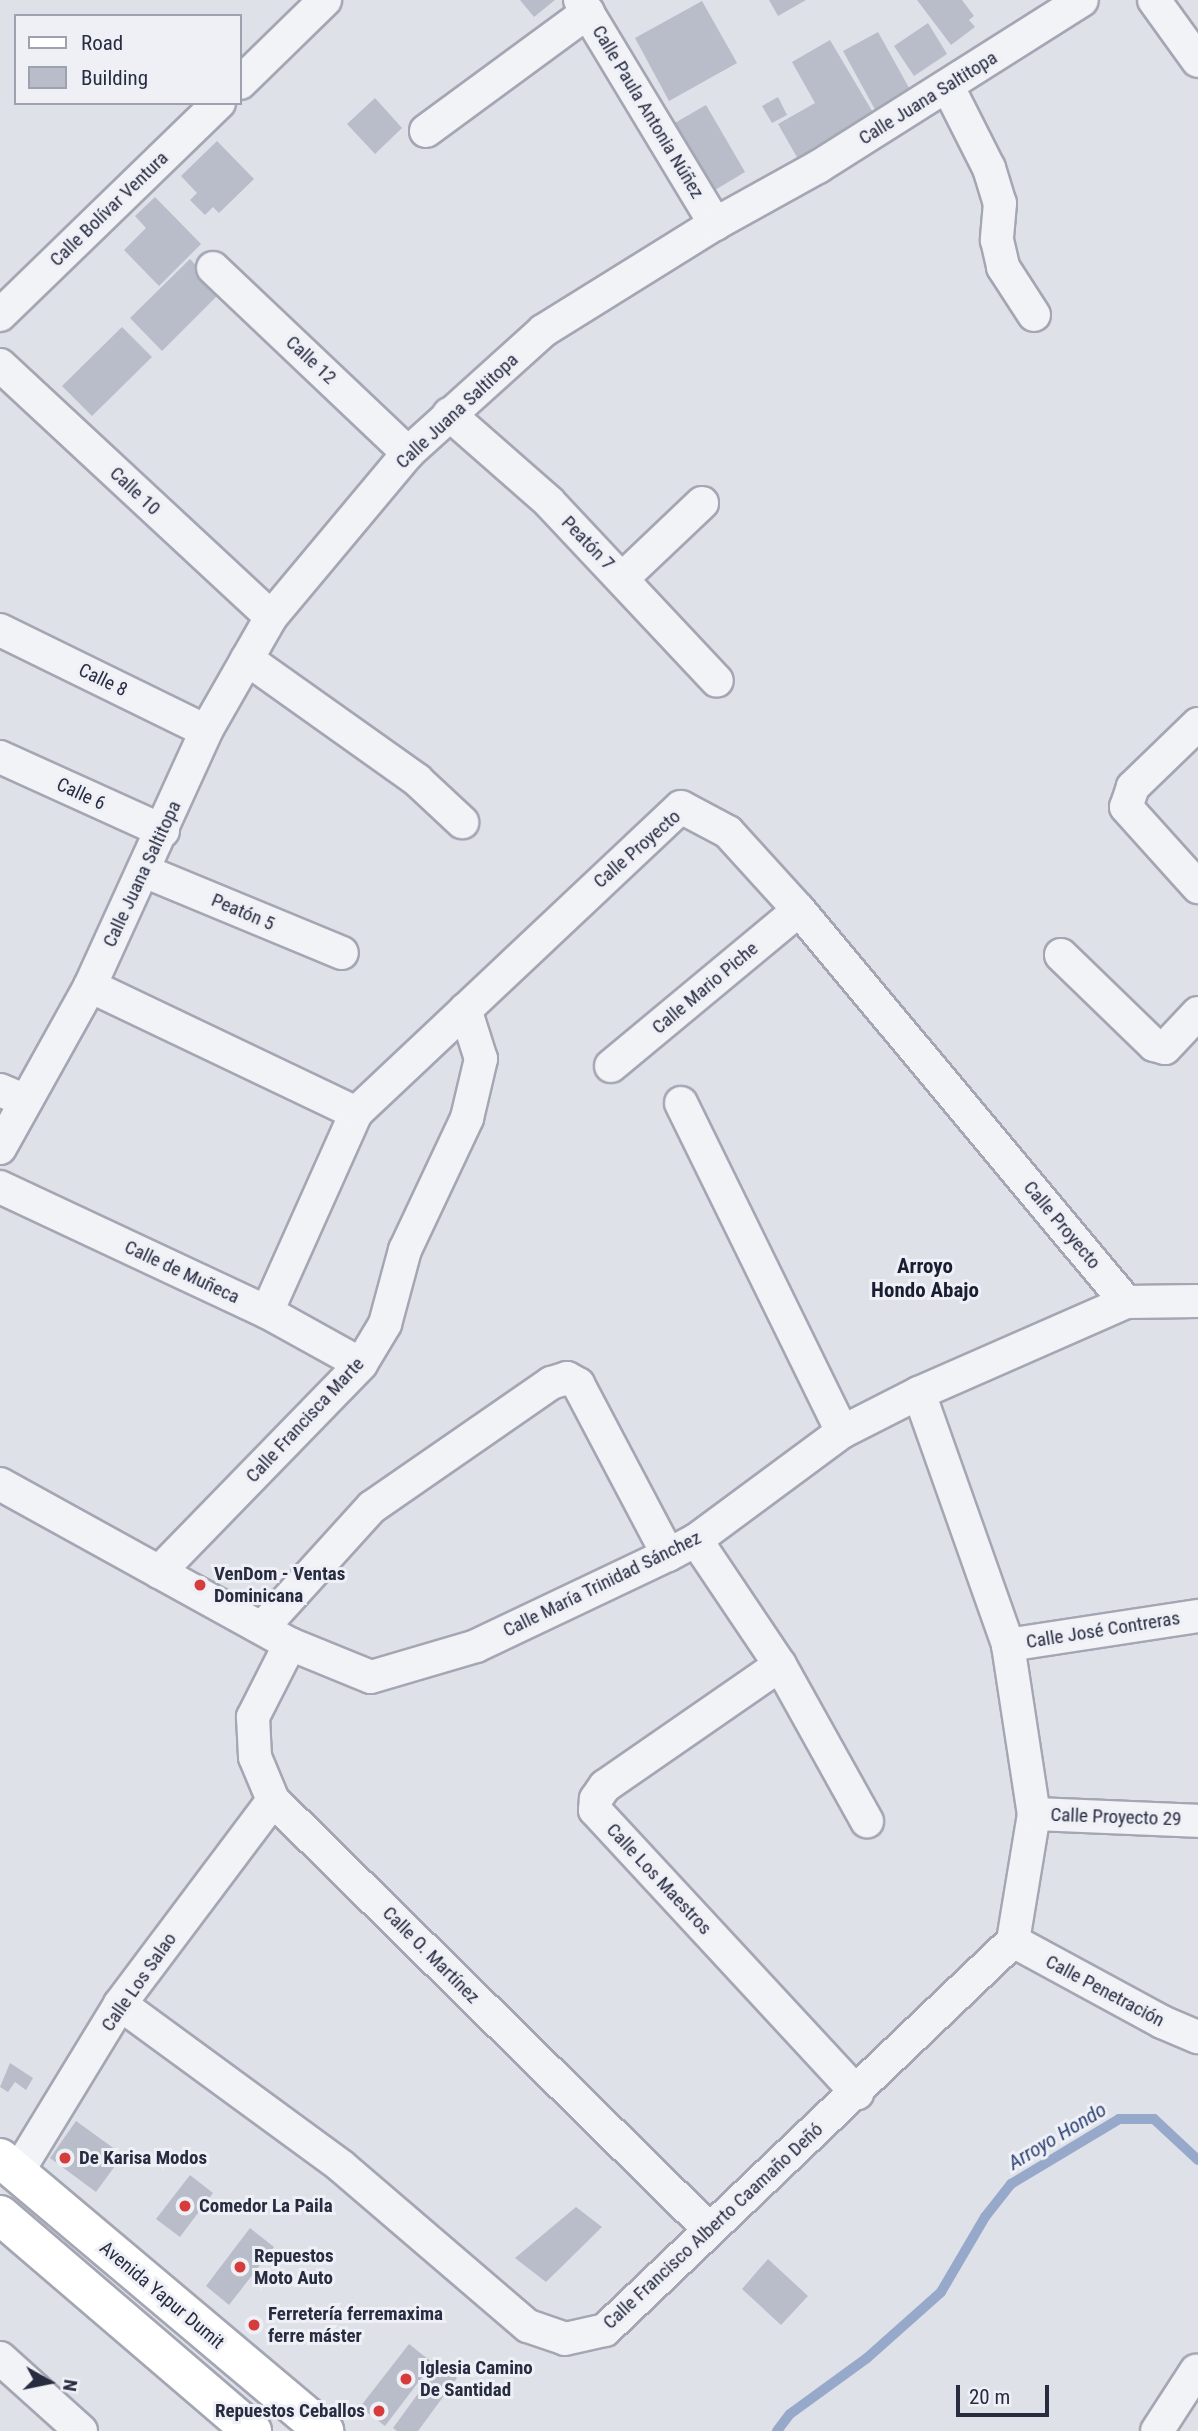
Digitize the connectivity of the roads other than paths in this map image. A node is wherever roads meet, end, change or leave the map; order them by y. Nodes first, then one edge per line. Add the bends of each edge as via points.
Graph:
1 (326, 0) edge
2 (1082, 0) edge
3 (1154, 0) edge
4 (584, 6) edge
5 (1198, 61) edge
6 (242, 81) edge
7 (948, 87) junction
8 (217, 105) edge
9 (426, 131) dead end
10 (715, 224) junction
11 (213, 268) dead end
12 (0, 315) edge
13 (1034, 315) dead end
14 (0, 365) edge
15 (449, 414) junction
16 (408, 453) junction
17 (702, 503) dead end
18 (623, 578) junction
19 (271, 617) junction
20 (0, 630) edge
21 (247, 659) junction
22 (717, 681) dead end
23 (1198, 724) edge
24 (206, 731) junction
25 (0, 757) edge
26 (462, 822) dead end
27 (163, 831) junction
28 (144, 871) junction
29 (1198, 887) edge
30 (799, 910) junction
31 (342, 953) dead end
32 (1061, 956) dead end
33 (90, 986) junction
34 (465, 1009) junction
35 (1198, 1013) edge
36 (611, 1066) dead end
37 (13, 1096) edge
38 (681, 1103) dead end
39 (356, 1113) junction
40 (0, 1148) edge
41 (0, 1187) edge
42 (1198, 1301) edge
43 (1126, 1302) junction
44 (267, 1312) junction
45 (361, 1364) junction
46 (919, 1393) junction
47 (842, 1432) junction
48 (0, 1484) edge
49 (696, 1540) junction
50 (668, 1556) junction
51 (159, 1572) junction
52 (1198, 1616) edge
53 (263, 1627) junction
54 (290, 1644) junction
55 (1009, 1645) junction
56 (780, 1665) junction
57 (273, 1800) junction
58 (1034, 1814) junction
59 (867, 1821) dead end
60 (1198, 1821) edge
61 (1013, 1941) junction
62 (120, 2004) junction
63 (1198, 2036) edge
64 (857, 2093) junction
65 (8, 2165) edge
66 (0, 2215) edge
67 (709, 2229) junction
68 (0, 2358) edge
69 (1196, 2371) dead end
70 (81, 2431) edge
71 (252, 2431) edge
72 (324, 2431) edge
73 (1157, 2431) edge

1 - 6 street
2 - 7 street, Calle Juana Saltitopa
3 - 5 street
4 - 9 street
4 - 10 street, Calle Paula Antonia Núñez
7 - 10 street, Calle Juana Saltitopa
7 - 13 street via 989,168 1000,203 997,240 1003,268
8 - 12 street, Calle Bolívar Ventura
10 - 15 street, Calle Juana Saltitopa via 544,331
11 - 16 street, Calle 12
14 - 19 street, Calle 10
15 - 16 street, Calle Juana Saltitopa
15 - 18 street, Peatón 7 via 549,502
16 - 19 street, Calle Juana Saltitopa
17 - 18 street
18 - 22 street, Peatón 7
19 - 21 street, Calle Juana Saltitopa
20 - 24 street, Calle 8
21 - 24 street, Calle Juana Saltitopa
21 - 26 street via 417,780
23 - 29 street via 1133,787 1126,807
24 - 27 street, Calle Juana Saltitopa
25 - 27 street, Calle 6
27 - 28 street, Calle Juana Saltitopa
28 - 31 street, Peatón 5
28 - 33 street, Calle Juana Saltitopa
30 - 34 street, Calle Proyecto via 728,832 681,807
30 - 36 street, Calle Mario Piche
30 - 43 street, Calle Proyecto
32 - 35 street via 1154,1045 1165,1048
33 - 37 street, Calle Juana Saltitopa
33 - 39 street
34 - 39 street, Calle Proyecto
34 - 45 street, Calle Francisca Marte via 481,1059 467,1118 405,1250 384,1325
37 - 40 street, Calle Juana Saltitopa
38 - 47 street
39 - 44 street, Calle Proyecto
41 - 44 street, Calle de Muñeca
42 - 43 street, Calle María Trinidad Sánchez
43 - 46 street, Calle María Trinidad Sánchez
44 - 45 street, Calle de Muñeca
45 - 51 street, Calle Francisca Marte
46 - 47 street, Calle María Trinidad Sánchez
46 - 55 street
47 - 49 street, Calle María Trinidad Sánchez
48 - 51 street, Calle María Trinidad Sánchez
49 - 50 street, Calle María Trinidad Sánchez
49 - 56 street
50 - 53 street via 578,1384 566,1378 551,1383 372,1507
50 - 54 street, Calle María Trinidad Sánchez via 476,1646 371,1677
51 - 53 street, Calle María Trinidad Sánchez
52 - 55 street, Calle José Contreras
53 - 54 street, Calle María Trinidad Sánchez
54 - 57 street, Calle O. Martínez via 253,1717 255,1757
55 - 58 street
56 - 59 street
56 - 64 street, Calle Los Maestros via 605,1786 596,1798 595,1810
57 - 62 street, Calle Los Salao
57 - 67 street, Calle O. Martínez
58 - 60 street, Calle Proyecto 29
58 - 61 street
61 - 63 street, Calle Penetración via 1162,2022
61 - 64 street, Calle Francisco Alberto Caamaño Deñó
62 - 65 street, Calle Los Salao
62 - 67 street, Calle Francisco Alberto Caamaño Deñó via 341,2166 528,2326 565,2339 605,2330
64 - 67 street, Calle Francisco Alberto Caamaño Deñó
65 - 72 main road, Avenida Yapur Dumit
66 - 71 main road
68 - 70 street
69 - 73 street

